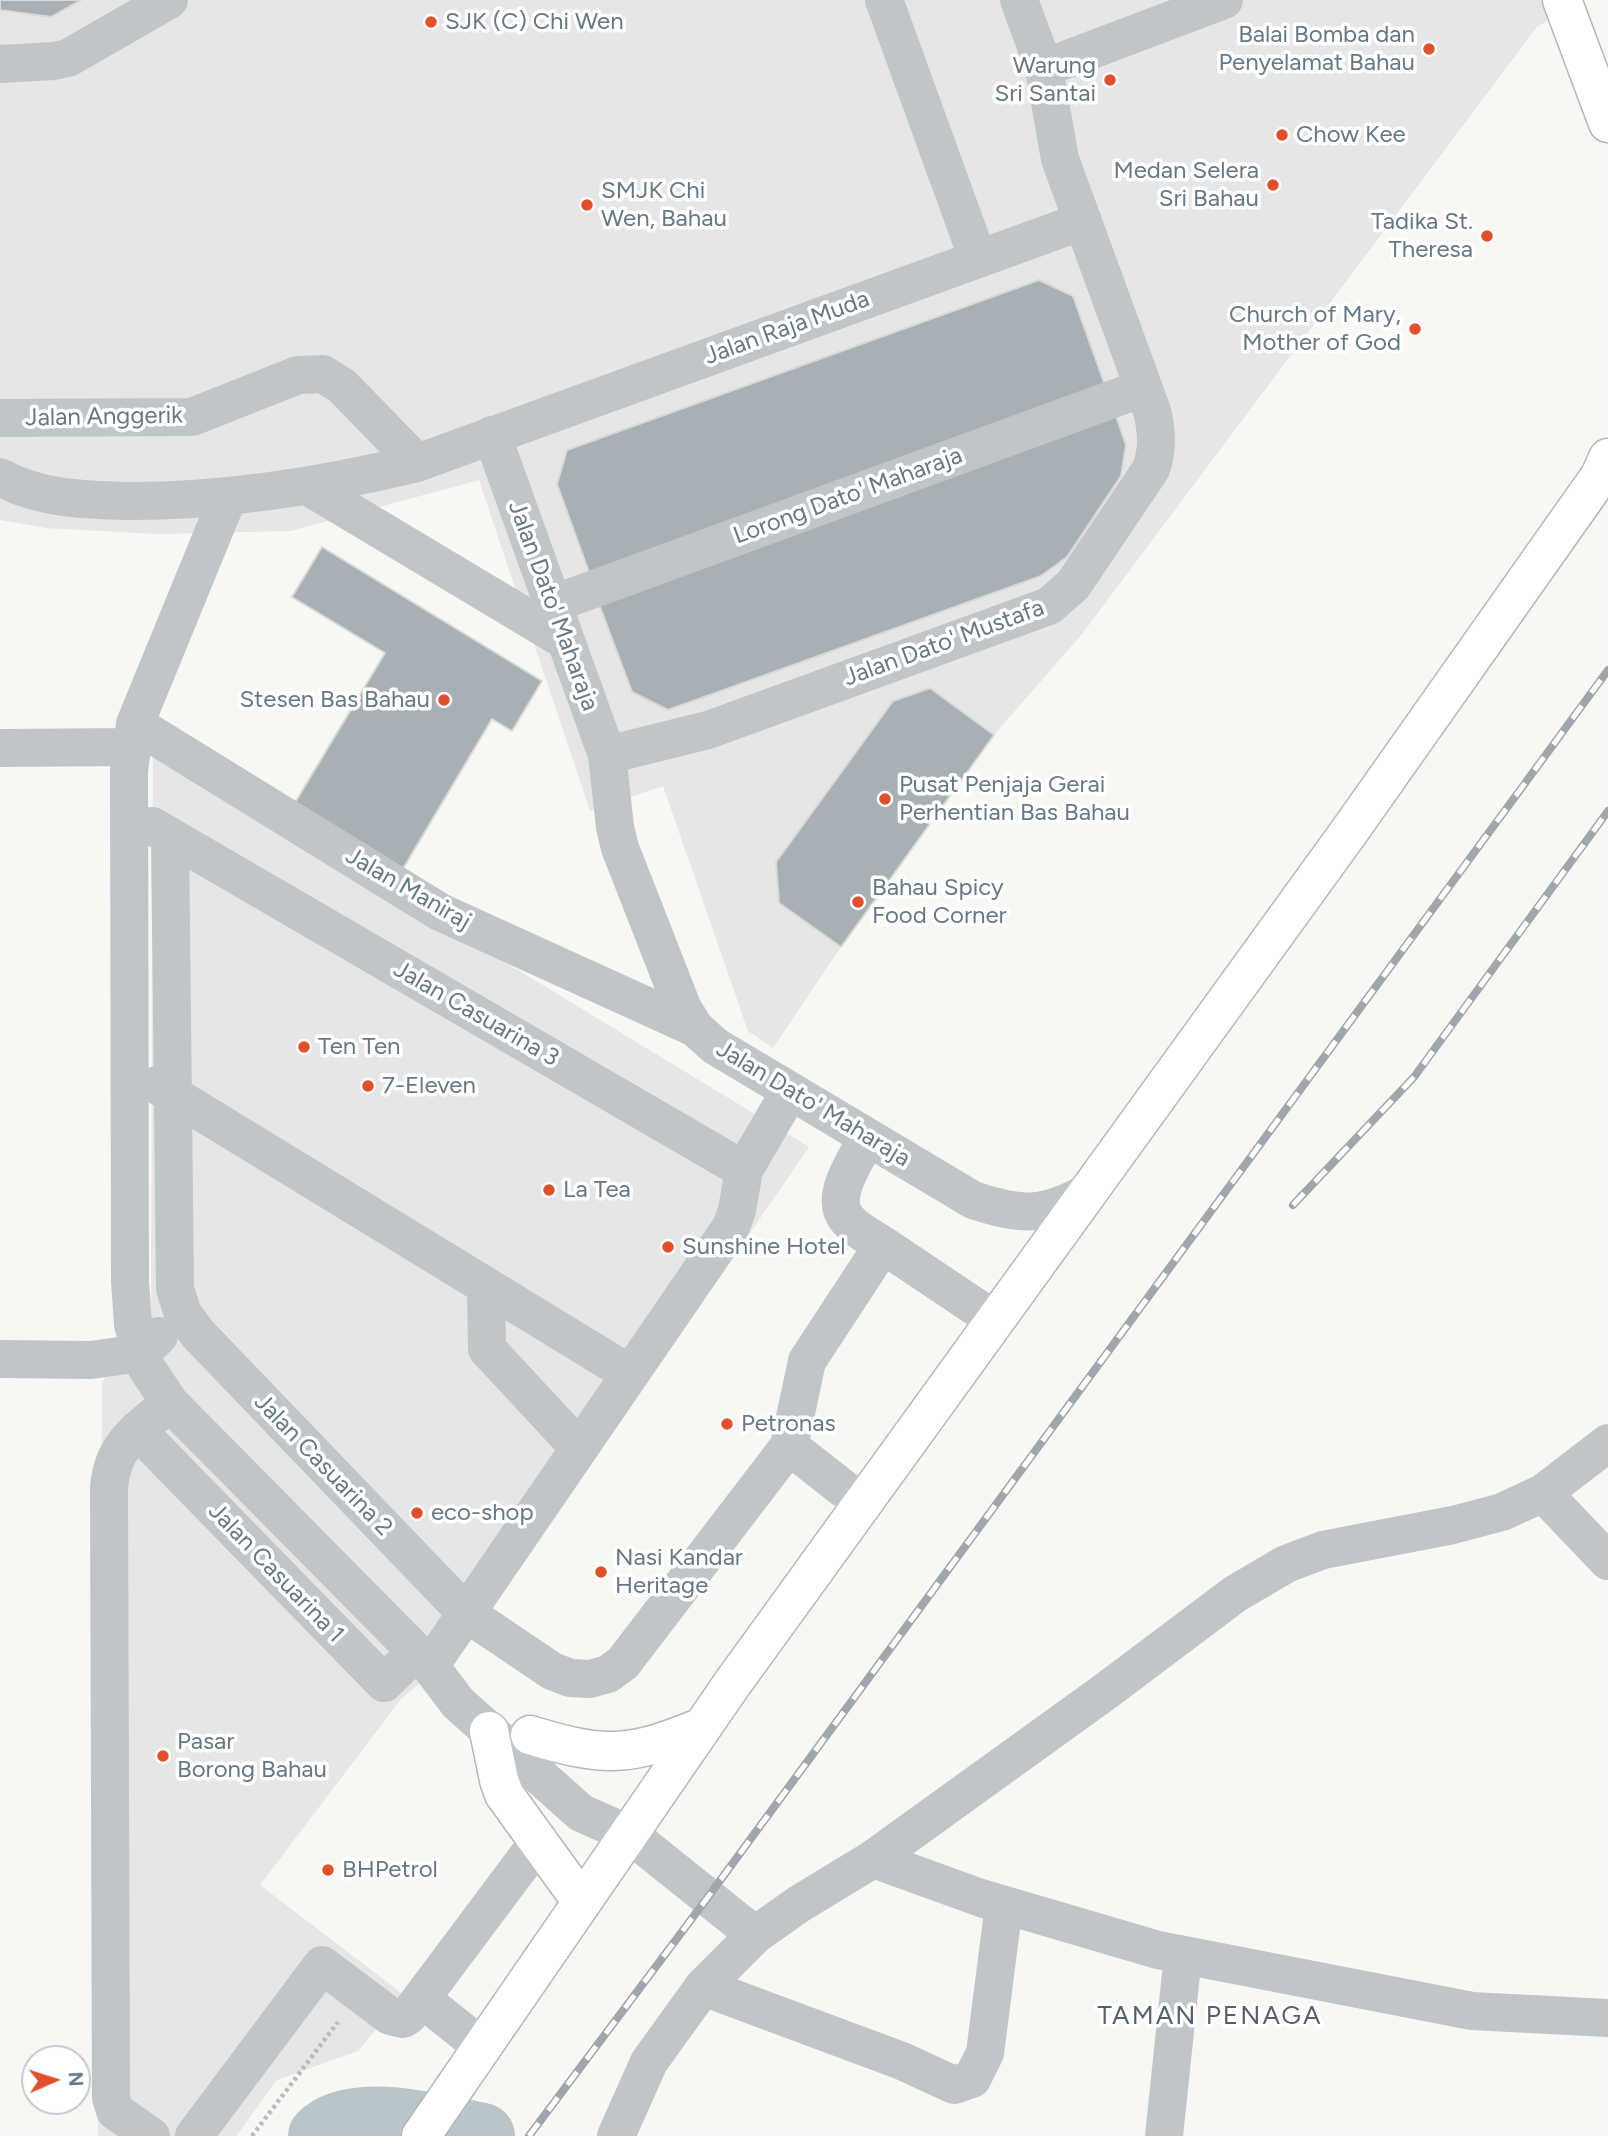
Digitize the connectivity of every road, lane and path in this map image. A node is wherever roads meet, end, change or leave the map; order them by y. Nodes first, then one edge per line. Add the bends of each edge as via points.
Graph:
1 (169, 0) edge
2 (884, 0) edge
3 (1019, 0) edge
4 (1224, 0) edge
5 (1562, 0) edge
6 (0, 64) edge
7 (1044, 68) junction
8 (1608, 122) edge
9 (1083, 222) junction
10 (978, 259) junction
11 (1143, 388) junction
12 (0, 418) edge
13 (492, 435) junction
14 (1608, 458) edge
15 (417, 463) junction
16 (0, 477) edge
17 (309, 487) junction
18 (228, 496) junction
19 (553, 604) junction
20 (566, 641) junction
21 (133, 736) junction
22 (0, 748) edge
23 (607, 755) junction
24 (130, 812) junction
25 (170, 836) junction
26 (695, 1028) junction
27 (131, 1069) junction
28 (790, 1091) junction
29 (173, 1095) junction
30 (867, 1138) junction
31 (744, 1170) junction
32 (1088, 1192) junction
33 (883, 1245) junction
34 (486, 1286) junction
35 (183, 1314) junction
36 (995, 1320) junction
37 (141, 1353) junction
38 (0, 1359) edge
39 (630, 1374) junction
40 (170, 1403) junction
41 (136, 1430) junction
42 (1608, 1443) edge
43 (789, 1446) junction
44 (579, 1448) junction
45 (1543, 1493) junction
46 (863, 1504) junction
47 (1608, 1561) edge
48 (466, 1613) junction
49 (423, 1659) junction
50 (702, 1727) junction
51 (489, 1731) junction
52 (530, 1735) junction
53 (629, 1834) junction
54 (539, 1841) junction
55 (873, 1859) junction
56 (582, 1902) junction
57 (1004, 1905) junction
58 (755, 1935) junction
59 (1183, 1955) junction
60 (703, 1987) junction
61 (360, 1994) junction
62 (422, 1999) junction
63 (1608, 2018) edge
64 (477, 2055) junction
65 (150, 2136) edge
66 (194, 2136) edge
67 (253, 2136) edge
68 (421, 2136) edge
69 (616, 2136) edge
70 (1164, 2136) edge

1 - 6 street via 68,58
2 - 10 street
3 - 7 street, Jalan Dato' Mustafa
4 - 7 street
5 - 8 main road
7 - 9 street, Jalan Dato' Mustafa via 1060,159
9 - 10 street, Jalan Raja Muda
9 - 11 street, Jalan Dato' Mustafa
10 - 13 street, Jalan Raja Muda
11 - 19 street, Lorong Dato' Maharaja
11 - 23 street, Jalan Dato' Mustafa via 1156,427 1151,469 1073,585 1049,606 708,730
12 - 15 street, Jalan Anggerik via 192,416 299,375 323,374 342,386
13 - 15 street, Jalan Raja Muda
13 - 19 street, Jalan Dato' Maharaja
14 - 32 main road via 1351,829
15 - 17 street, Jalan Raja Muda
16 - 18 street, Jalan Raja Muda via 35,491 80,499 167,501
17 - 18 street, Jalan Raja Muda
17 - 20 street
18 - 21 street
19 - 20 street, Jalan Dato' Maharaja
20 - 23 street, Jalan Dato' Maharaja
21 - 22 street
21 - 24 street
21 - 26 street, Jalan Maniraj via 440,912
23 - 26 street, Jalan Dato' Maharaja via 620,848 683,1009
24 - 25 street, Jalan Casuarina 3
24 - 27 street
25 - 29 street
25 - 31 street, Jalan Casuarina 3
26 - 28 street, Jalan Dato' Maharaja via 715,1046
27 - 29 street
27 - 37 street via 130,1281 133,1325
28 - 30 street, Jalan Dato' Maharaja
28 - 31 street
29 - 34 street
29 - 35 street via 175,1289
30 - 32 street, Jalan Dato' Maharaja via 972,1200 1002,1209 1033,1212 1062,1206
30 - 33 street via 844,1186 841,1206 850,1222
31 - 39 street via 731,1227
32 - 36 main road
33 - 36 street
33 - 43 street via 807,1361
34 - 39 street
34 - 44 street via 486,1349
35 - 37 street
35 - 48 street, Jalan Casuarina 2
36 - 46 main road
37 - 38 street via 91,1360
37 - 40 street
39 - 44 street
40 - 41 street
40 - 49 street
41 - 49 street, Jalan Casuarina 1 via 384,1683
41 - 65 street via 115,1459 109,1488 111,2098 115,2111
42 - 45 street
43 - 46 street
43 - 48 street, Jalan Casuarina 2 via 623,1662 608,1674 570,1678 552,1671
44 - 48 street
45 - 47 street
45 - 55 street via 1502,1512 1323,1550 1286,1564 1235,1594
46 - 50 main road
48 - 49 street
49 - 51 street via 458,1703
49 - 52 street via 471,1685
50 - 52 main road via 639,1750 605,1753
50 - 53 main road
51 - 53 street via 581,1813
51 - 54 main road via 504,1794
52 - 53 street via 598,1792
53 - 56 main road
53 - 58 street
54 - 56 main road
54 - 62 street
55 - 57 street
55 - 58 street
56 - 64 main road
57 - 59 street
57 - 60 street via 985,2053 972,2079 954,2085
58 - 60 street
59 - 63 street via 1472,2011
59 - 70 street
60 - 69 street via 649,2062
61 - 62 street via 396,2019 408,2017
61 - 66 street via 322,1965
61 - 67 path
62 - 64 street
64 - 68 main road

